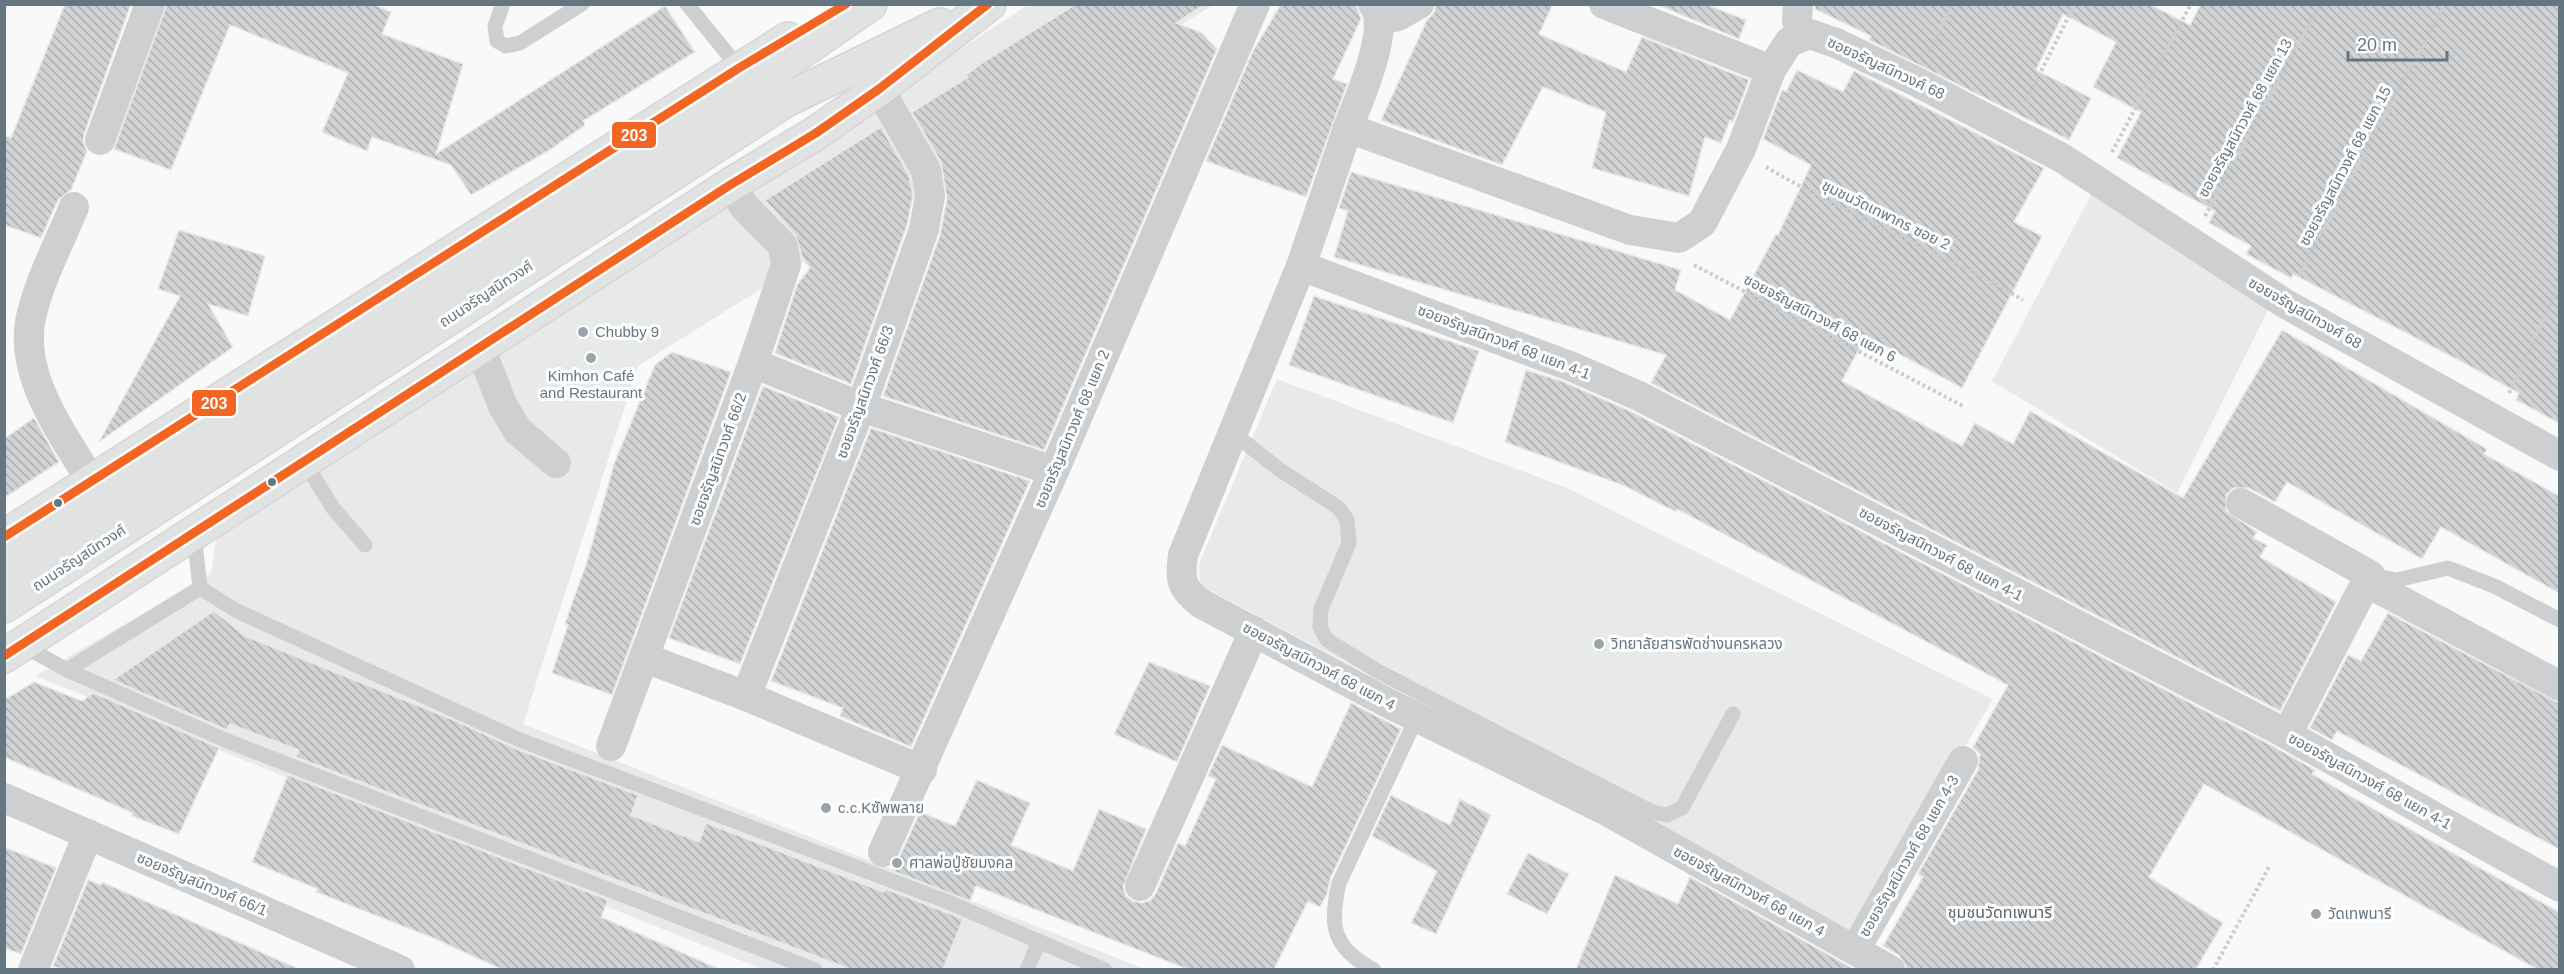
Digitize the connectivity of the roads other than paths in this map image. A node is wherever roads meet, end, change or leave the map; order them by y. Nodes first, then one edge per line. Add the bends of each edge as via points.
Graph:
1 (150, 4) edge
2 (502, 4) edge
3 (582, 4) edge
4 (687, 4) edge
5 (847, 4) edge
6 (870, 4) edge
7 (982, 4) edge
8 (989, 4) edge
9 (1256, 4) edge
10 (1419, 4) edge
11 (1604, 4) edge
12 (1798, 4) edge
13 (1376, 13) edge
14 (1802, 36) junction
15 (739, 68) junction
16 (1771, 70) junction
17 (879, 89) junction
18 (1348, 128) junction
19 (100, 140) dead end
20 (730, 185) junction
21 (74, 207) dead end
22 (1300, 266) junction
23 (480, 348) junction
24 (753, 363) junction
25 (861, 407) junction
26 (1233, 433) junction
27 (2559, 456) edge
28 (304, 463) junction
29 (556, 463) dead end
30 (1054, 471) junction
31 (91, 481) junction
32 (2241, 503) dead end
33 (194, 534) junction
34 (4, 537) edge
35 (365, 545) dead end
36 (4, 572) edge
37 (2368, 579) junction
38 (200, 588) junction
39 (4, 606) edge
40 (2559, 620) edge
41 (1254, 631) junction
42 (13, 650) edge
43 (645, 658) junction
44 (67, 670) junction
45 (2559, 686) edge
46 (746, 696) junction
47 (1733, 714) dead end
48 (1417, 717) junction
49 (2287, 735) junction
50 (612, 747) dead end
51 (1964, 761) dead end
52 (922, 770) junction
53 (4, 798) edge
54 (88, 834) junction
55 (883, 852) dead end
56 (1140, 885) dead end
57 (2559, 887) edge
58 (1039, 941) junction
59 (1855, 950) junction
60 (33, 969) edge
61 (400, 969) edge
62 (815, 969) edge
63 (1027, 969) edge
64 (1105, 969) edge
65 (1374, 969) edge
66 (1890, 969) edge

1 - 19 street
2 - 3 lane via 495,26 497,41 506,46 520,43
4 - 15 lane
5 - 15 main road
6 - 36 main road, ถนนจรัญสนิทวงศ์ via 652,154
7 - 39 main road, ถนนจรัญสนิทวงศ์ via 786,100
8 - 17 main road
9 - 30 street, ซอยจรัญสนิทวงศ์ 68 แยก 2
10 - 13 street via 1398,16
11 - 16 street
12 - 14 street via 1797,21
13 - 18 street via 1380,33
14 - 16 street via 1789,42
14 - 27 street, ซอยจรัญสนิทวงศ์ 68 via 1810,34 1836,43 2011,131 2097,179 2284,303
15 - 31 main road
16 - 18 street via 1741,149 1702,222 1679,238 1630,230
17 - 20 main road
17 - 25 street, ซอยจรัญสนิทวงศ์ 66/3 via 926,170 930,196 924,228
18 - 22 street, ซอยจรัญสนิทวงศ์ 68 แยก 4
20 - 23 main road
20 - 24 street, ซอยจรัญสนิทวงศ์ 66/2 via 744,206 783,246 786,265
21 - 31 street via 32,313 30,360 39,388
22 - 26 street, ซอยจรัญสนิทวงศ์ 68 แยก 4
22 - 49 street, ซอยจรัญสนิทวงศ์ 68 แยก 4-1 via 1570,366 1640,396
23 - 28 main road
23 - 29 street via 503,406 518,431
24 - 25 street
24 - 43 street, ซอยจรัญสนิทวงศ์ 66/2
25 - 30 street
25 - 46 street, ซอยจรัญสนิทวงศ์ 66/3
26 - 41 street, ซอยจรัญสนิทวงศ์ 68 แยก 4 via 1183,555 1182,580 1186,593
26 - 47 lane via 1280,470 1339,508 1347,520 1349,543 1321,609 1320,627 1327,640 1379,672 1652,812 1667,815 1682,808
28 - 33 main road
28 - 35 lane via 333,508
30 - 52 street, ซอยจรัญสนิทวงศ์ 68 แยก 2
31 - 34 main road
32 - 37 street
33 - 38 lane
33 - 42 main road
37 - 40 lane via 2397,580 2448,568 2494,586
37 - 45 street
37 - 49 street
38 - 44 lane
38 - 58 lane via 237,611 520,740 948,902
41 - 48 street, ซอยจรัญสนิทวงศ์ 68 แยก 4
41 - 56 street
42 - 44 lane
43 - 46 street
43 - 50 street, ซอยจรัญสนิทวงศ์ 66/2
44 - 62 lane via 225,740
46 - 52 street
48 - 59 street, ซอยจรัญสนิทวงศ์ 68 แยก 4 via 1605,810
48 - 65 lane via 1339,883 1335,901 1332,922 1340,943 1358,961
49 - 57 street, ซอยจรัญสนิทวงศ์ 68 แยก 4-1
51 - 59 street, ซอยจรัญสนิทวงศ์ 68 แยก 4-3
52 - 55 street, ซอยจรัญสนิทวงศ์ 68 แยก 2
53 - 54 street, ซอยจรัญสนิทวงศ์ 66/1
54 - 60 street
54 - 61 street, ซอยจรัญสนิทวงศ์ 66/1
58 - 63 lane
58 - 64 lane
59 - 66 street, ซอยจรัญสนิทวงศ์ 68 แยก 4

